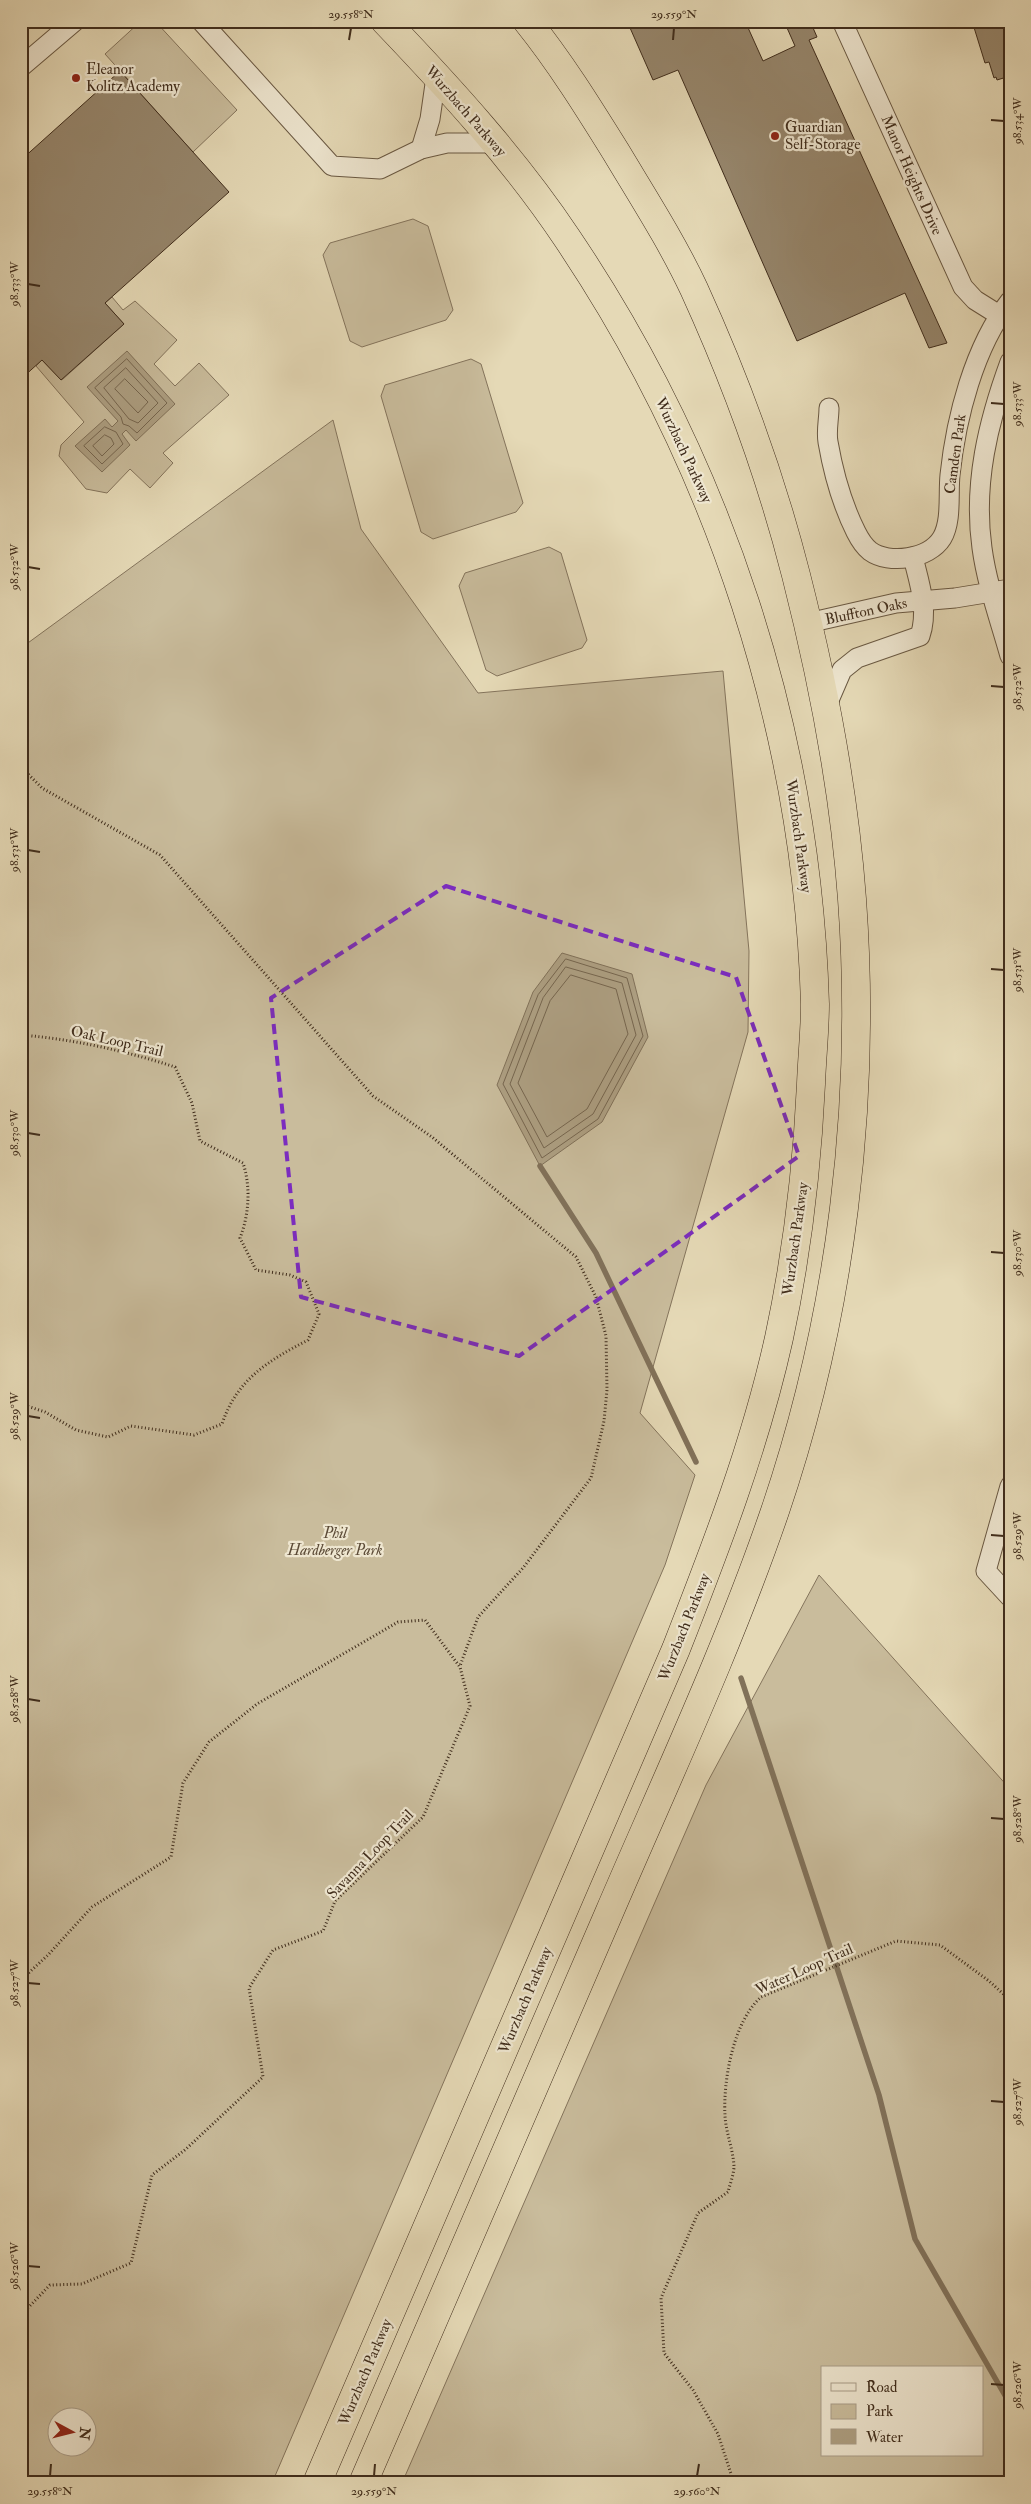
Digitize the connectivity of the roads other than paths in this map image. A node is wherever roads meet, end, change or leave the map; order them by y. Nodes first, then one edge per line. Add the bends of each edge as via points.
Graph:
1 (75, 21) edge
2 (201, 21) edge
3 (385, 21) edge
4 (527, 21) edge
5 (842, 21) edge
6 (21, 67) edge
7 (436, 77) junction
8 (494, 143) junction
9 (421, 149) junction
10 (1004, 308) edge
11 (1010, 362) edge
12 (829, 408) dead end
13 (913, 557) junction
14 (1010, 589) edge
15 (986, 593) junction
16 (923, 600) junction
17 (808, 622) junction
18 (1010, 656) edge
19 (826, 707) junction
20 (1010, 1486) edge
21 (1010, 1597) edge
22 (317, 2483) edge
23 (363, 2483) edge

1 - 6 street
2 - 9 street via 332,166 380,169
3 - 7 highway, Wurzbach Parkway
4 - 17 highway via 598,124 692,284 741,400 783,524
5 - 10 street, Manor Heights Drive via 963,287 976,300
7 - 8 highway, Wurzbach Parkway
7 - 9 street via 430,119
8 - 9 street via 447,143
8 - 22 highway, Wurzbach Parkway via 567,238 645,367 700,480 758,638 795,800 808,904 815,1009 809,1121 802,1208 779,1337 748,1457 726,1524 676,1649
10 - 13 street, Camden Park via 975,367 960,414 943,537 933,549
11 - 15 street via 984,443 979,492
12 - 13 street via 828,440 839,486 856,533 870,551 901,559
13 - 16 street
14 - 15 street, Bluffton Oaks
15 - 16 street, Bluffton Oaks
15 - 18 street
16 - 17 street, Bluffton Oaks
16 - 19 street, Bluffton Oaks via 924,624 920,636 857,658 842,670
17 - 19 highway
19 - 23 highway via 845,829 852,903 854,1075 840,1236 796,1442 776,1507 720,1653
20 - 21 street via 986,1571

